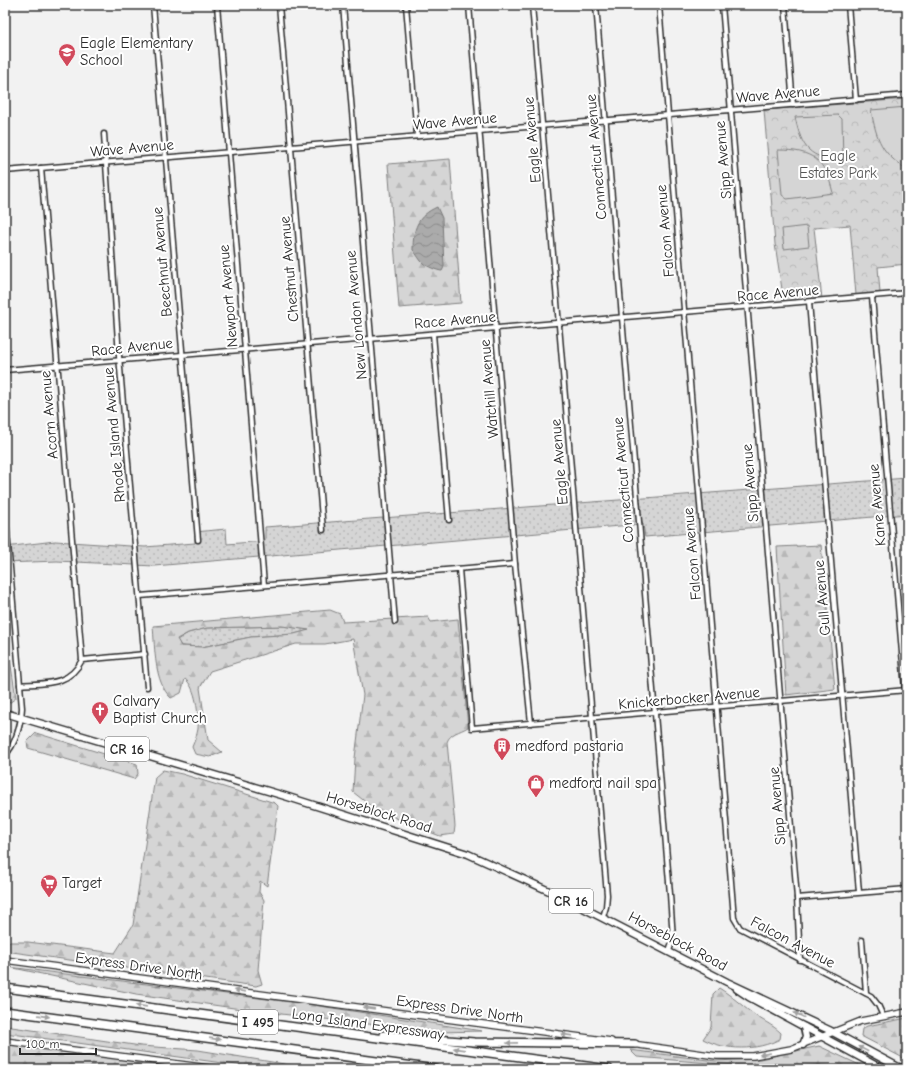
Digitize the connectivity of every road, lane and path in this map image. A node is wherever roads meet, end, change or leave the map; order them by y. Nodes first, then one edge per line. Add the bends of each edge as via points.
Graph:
1 (153, 5) edge
2 (217, 5) edge
3 (279, 5) edge
4 (343, 5) edge
5 (406, 5) edge
6 (469, 5) edge
7 (532, 5) edge
8 (596, 5) edge
9 (659, 5) edge
10 (722, 5) edge
11 (785, 5) edge
12 (848, 5) edge
13 (907, 95) edge
14 (856, 100) junction
15 (792, 105) junction
16 (731, 111) junction
17 (668, 116) junction
18 (605, 122) junction
19 (542, 126) junction
20 (479, 130) junction
21 (104, 134) dead end
22 (417, 136) junction
23 (354, 142) junction
24 (291, 148) junction
25 (229, 152) junction
26 (166, 157) junction
27 (105, 163) junction
28 (41, 168) junction
29 (5, 171) edge
30 (907, 293) edge
31 (872, 297) junction
32 (809, 302) junction
33 (747, 308) junction
34 (684, 313) junction
35 (621, 318) junction
36 (559, 323) junction
37 (496, 328) junction
38 (434, 334) junction
39 (370, 338) junction
40 (308, 344) junction
41 (245, 348) junction
42 (182, 354) junction
43 (119, 360) junction
44 (57, 366) junction
45 (5, 370) edge
46 (5, 509) edge
47 (449, 520) dead end
48 (323, 530) dead end
49 (198, 540) dead end
50 (515, 564) junction
51 (459, 569) junction
52 (391, 574) junction
53 (264, 585) junction
54 (140, 596) junction
55 (395, 622) dead end
56 (145, 654) junction
57 (82, 660) junction
58 (20, 685) junction
59 (147, 687) dead end
60 (906, 690) edge
61 (842, 696) junction
62 (780, 702) junction
63 (717, 707) junction
64 (654, 712) junction
65 (907, 712) edge
66 (5, 713) edge
67 (21, 718) junction
68 (593, 718) junction
69 (531, 723) junction
70 (5, 755) edge
71 (907, 889) edge
72 (859, 892) junction
73 (797, 898) junction
74 (603, 917) junction
75 (862, 940) dead end
76 (669, 952) junction
77 (5, 959) edge
78 (800, 960) junction
79 (727, 982) junction
80 (5, 987) edge
81 (866, 993) junction
82 (5, 1011) edge
83 (907, 1012) edge
84 (883, 1016) junction
85 (804, 1027) junction
86 (337, 1033) junction
87 (833, 1033) junction
88 (823, 1037) junction
89 (5, 1041) edge
90 (635, 1044) junction
91 (803, 1045) junction
92 (216, 1069) edge
93 (436, 1069) edge
94 (609, 1069) edge
95 (882, 1069) edge
96 (902, 1069) edge

1 - 26 street, Beechnut Avenue
2 - 25 street, Newport Avenue
3 - 24 street, Chestnut Avenue
4 - 23 street, New London Avenue
5 - 22 street
6 - 20 street, Watchill Avenue
7 - 19 street, Eagle Avenue
8 - 18 street, Connecticut Avenue
9 - 17 street, Falcon Avenue
10 - 16 street, Sipp Avenue
11 - 15 street
12 - 14 street
13 - 14 street, Wave Avenue
14 - 15 street, Wave Avenue
15 - 16 street, Wave Avenue
16 - 17 street, Wave Avenue
16 - 33 street, Sipp Avenue
17 - 18 street, Wave Avenue
17 - 34 street, Falcon Avenue
18 - 19 street, Wave Avenue
18 - 35 street, Connecticut Avenue
19 - 20 street, Wave Avenue
19 - 36 street, Eagle Avenue
20 - 22 street, Wave Avenue
20 - 37 street, Watchill Avenue
21 - 27 street, Rhode Island Avenue
22 - 23 street, Wave Avenue
23 - 24 street, Wave Avenue
23 - 39 street, New London Avenue
24 - 25 street, Wave Avenue
24 - 40 street, Chestnut Avenue
25 - 26 street, Wave Avenue
25 - 41 street, Newport Avenue
26 - 27 street, Wave Avenue
26 - 42 street, Beechnut Avenue
27 - 28 street, Wave Avenue
27 - 43 street, Rhode Island Avenue
28 - 29 street, Wave Avenue
28 - 44 street, Acorn Avenue
30 - 31 street, Race Avenue
31 - 32 street, Race Avenue
31 - 60 street, Kane Avenue
32 - 33 street, Race Avenue
32 - 61 street, Gull Avenue
33 - 34 street, Race Avenue
33 - 62 street, Sipp Avenue
34 - 35 street, Race Avenue
34 - 63 street, Falcon Avenue
35 - 36 street, Race Avenue
35 - 64 street, Connecticut Avenue
36 - 37 street, Race Avenue
36 - 68 street, Eagle Avenue
37 - 38 street, Race Avenue
37 - 50 street, Watchill Avenue
38 - 39 street, Race Avenue
38 - 47 street
39 - 40 street, Race Avenue
39 - 52 street, New London Avenue
40 - 41 street, Race Avenue
40 - 48 street, Chestnut Avenue
41 - 42 street, Race Avenue
41 - 53 street, Newport Avenue
42 - 43 street, Race Avenue
42 - 49 street, Beechnut Avenue
43 - 44 street, Race Avenue
43 - 54 street, Rhode Island Avenue
44 - 45 street, Race Avenue
44 - 57 street, Acorn Avenue
46 - 58 street
50 - 51 street
50 - 69 street, Watchill Avenue
51 - 52 street
51 - 69 street, Knickerbocker Avenue via 472,728
52 - 53 street
52 - 55 street, New London Avenue
53 - 54 street
54 - 56 street, Rhode Island Avenue
56 - 57 street
56 - 59 street, Rhode Island Avenue
57 - 58 street via 70,676 60,681
58 - 67 street
60 - 61 street, Knickerbocker Avenue
60 - 65 street, Kane Avenue
61 - 62 street, Knickerbocker Avenue
61 - 72 street, Gull Avenue
62 - 63 street, Knickerbocker Avenue
62 - 73 street, Sipp Avenue
63 - 64 street, Knickerbocker Avenue
63 - 78 street, Falcon Avenue via 736,923 740,928
64 - 68 street, Knickerbocker Avenue
64 - 76 street, Connecticut Avenue via 673,934
66 - 67 main road, Horseblock Road / CR 16
67 - 70 street via 13,743
67 - 74 main road, Horseblock Road / CR 16 via 450,848 505,870
68 - 69 street, Knickerbocker Avenue
68 - 74 street, Eagle Avenue via 607,895
71 - 72 street
72 - 73 street
73 - 78 street, Sipp Avenue
74 - 76 main road, Horseblock Road / CR 16
75 - 81 street
76 - 79 main road, Horseblock Road / CR 16
90 -> 77 main road, Express Drive North
78 - 81 street, Falcon Avenue
79 - 85 main road, Horseblock Road / CR 16 via 748,997
87 -> 79 main road, Horseblock Road / CR 16 via 753,992
86 -> 80 highway, Long Island Expressway / I 495
81 - 84 street, Falcon Avenue via 875,1000
82 -> 93 highway, I 495
83 - 84 main road, Express Drive North
84 - 87 main road, Express Drive North
85 - 88 main road, Horseblock Road / CR 16
85 - 91 main road via 806,1037
90 -> 86 highway via 488,1043
94 -> 86 highway, Long Island Expressway / I 495
87 - 88 main road, Express Drive North
96 -> 87 main road, Horseblock Road / CR 16
88 - 91 main road, Express Drive North
88 - 95 main road, Horseblock Road / CR 16
89 - 92 main road
91 -> 90 main road, Express Drive North via 776,1053 741,1057

